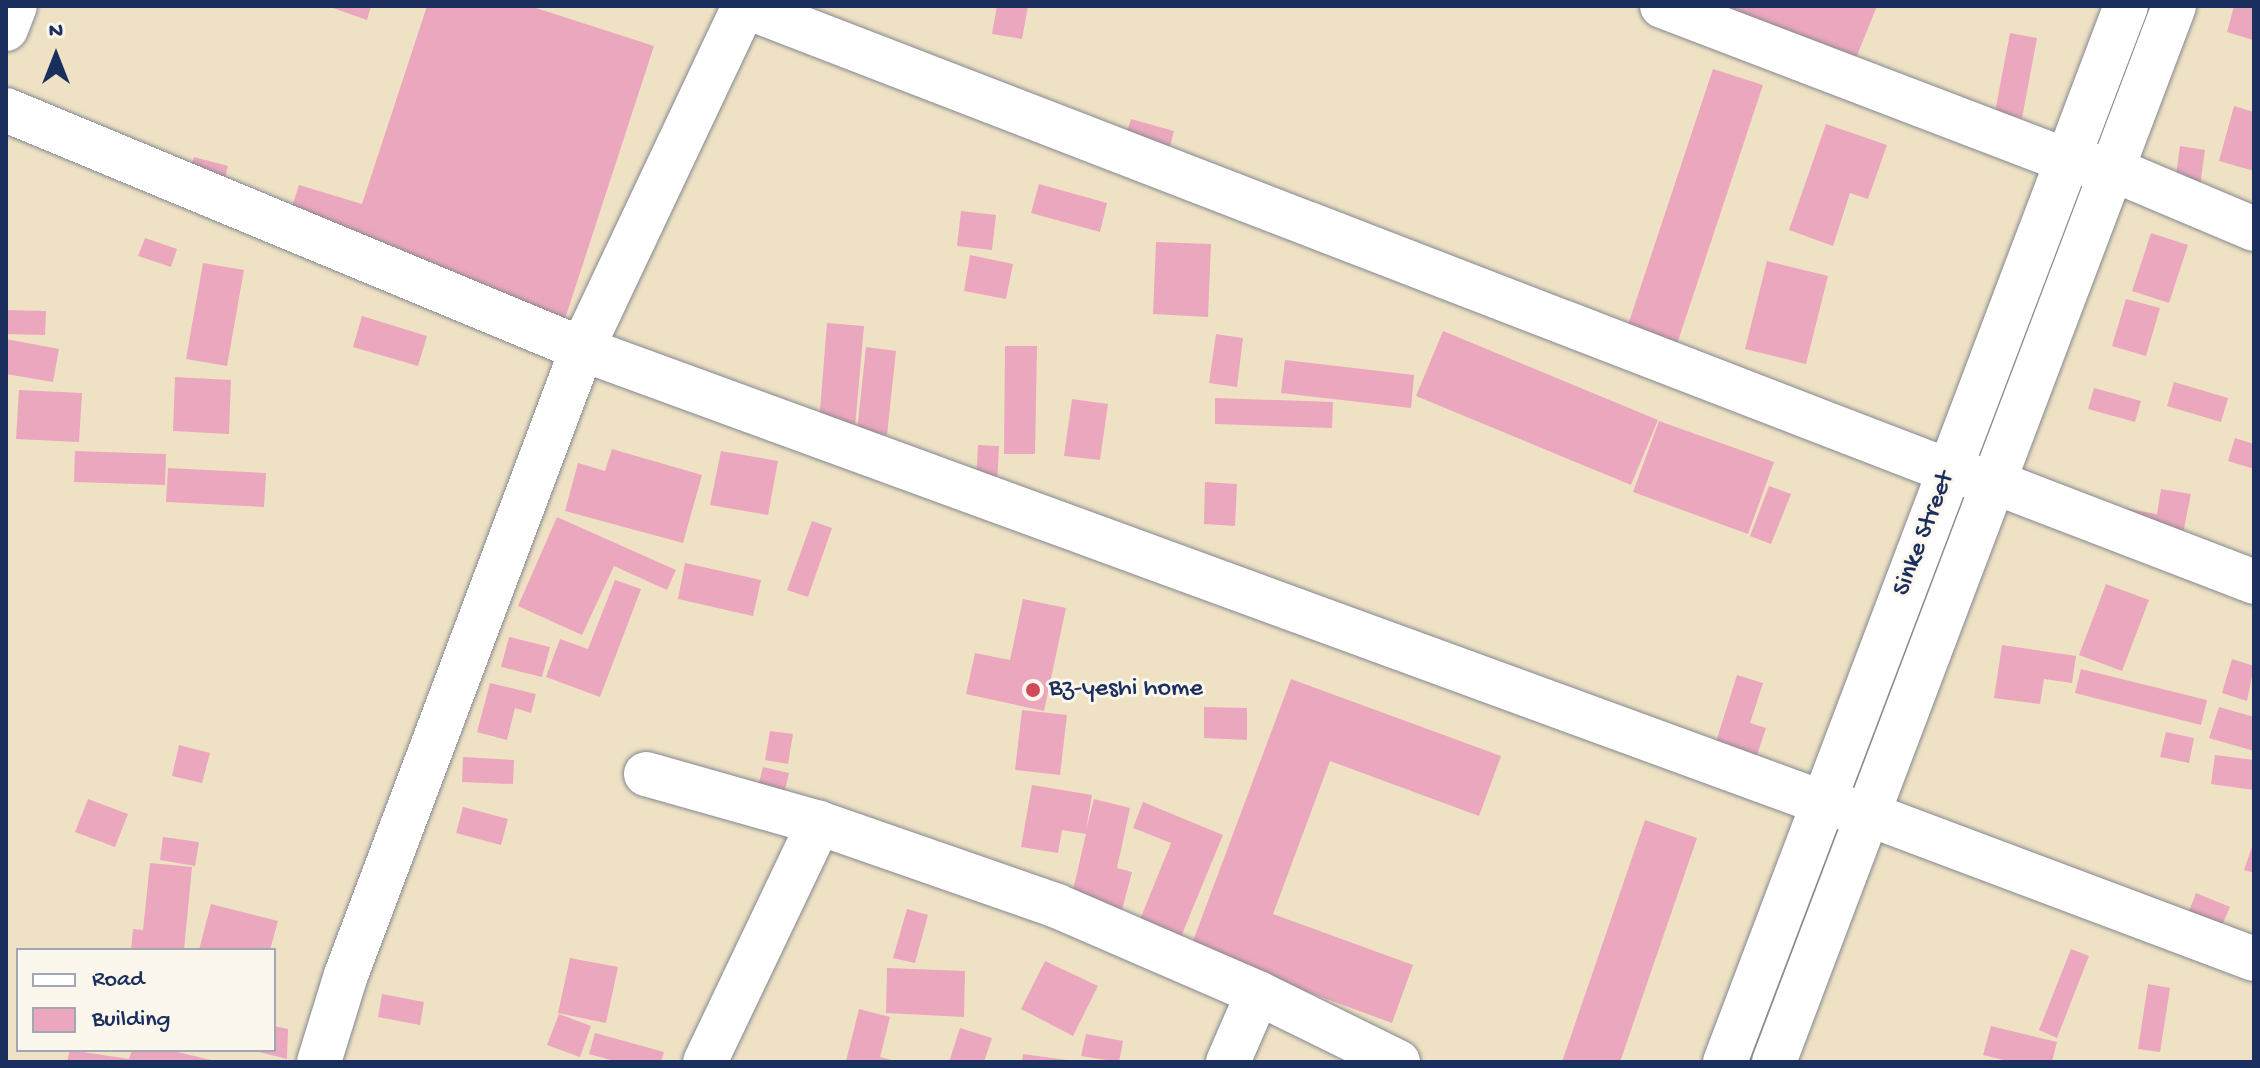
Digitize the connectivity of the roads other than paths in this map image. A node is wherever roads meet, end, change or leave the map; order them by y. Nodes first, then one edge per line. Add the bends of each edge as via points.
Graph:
1 (15, 6) edge
2 (744, 6) edge
3 (1662, 6) edge
4 (2126, 6) edge
5 (2174, 6) edge
6 (6, 29) edge
7 (6, 110) edge
8 (2067, 161) junction
9 (2112, 169) junction
10 (2254, 229) edge
11 (582, 349) junction
12 (1949, 471) junction
13 (1994, 482) junction
14 (2254, 582) edge
15 (646, 774) dead end
16 (1823, 803) junction
17 (1868, 814) junction
18 (819, 823) junction
19 (2254, 959) edge
20 (1258, 993) junction
21 (319, 1062) edge
22 (705, 1062) edge
23 (1228, 1062) edge
24 (1398, 1062) edge
25 (1725, 1062) edge
26 (1774, 1062) edge

1 - 6 street
2 - 11 street
2 - 12 street
3 - 8 street
4 - 8 street, Sinke Street
5 - 9 street, Sinke Street
7 - 11 street
8 - 9 street
8 - 12 street, Sinke Street
9 - 10 street
9 - 13 street, Sinke Street
11 - 16 street
11 - 21 street via 346,975
12 - 13 street
12 - 16 street, Sinke Street
13 - 14 street
13 - 17 street, Sinke Street
15 - 18 street
16 - 17 street
16 - 25 street, Sinke Street
17 - 19 street
17 - 26 street, Sinke Street
18 - 20 street via 1057,906
18 - 22 street
20 - 23 street
20 - 24 street

